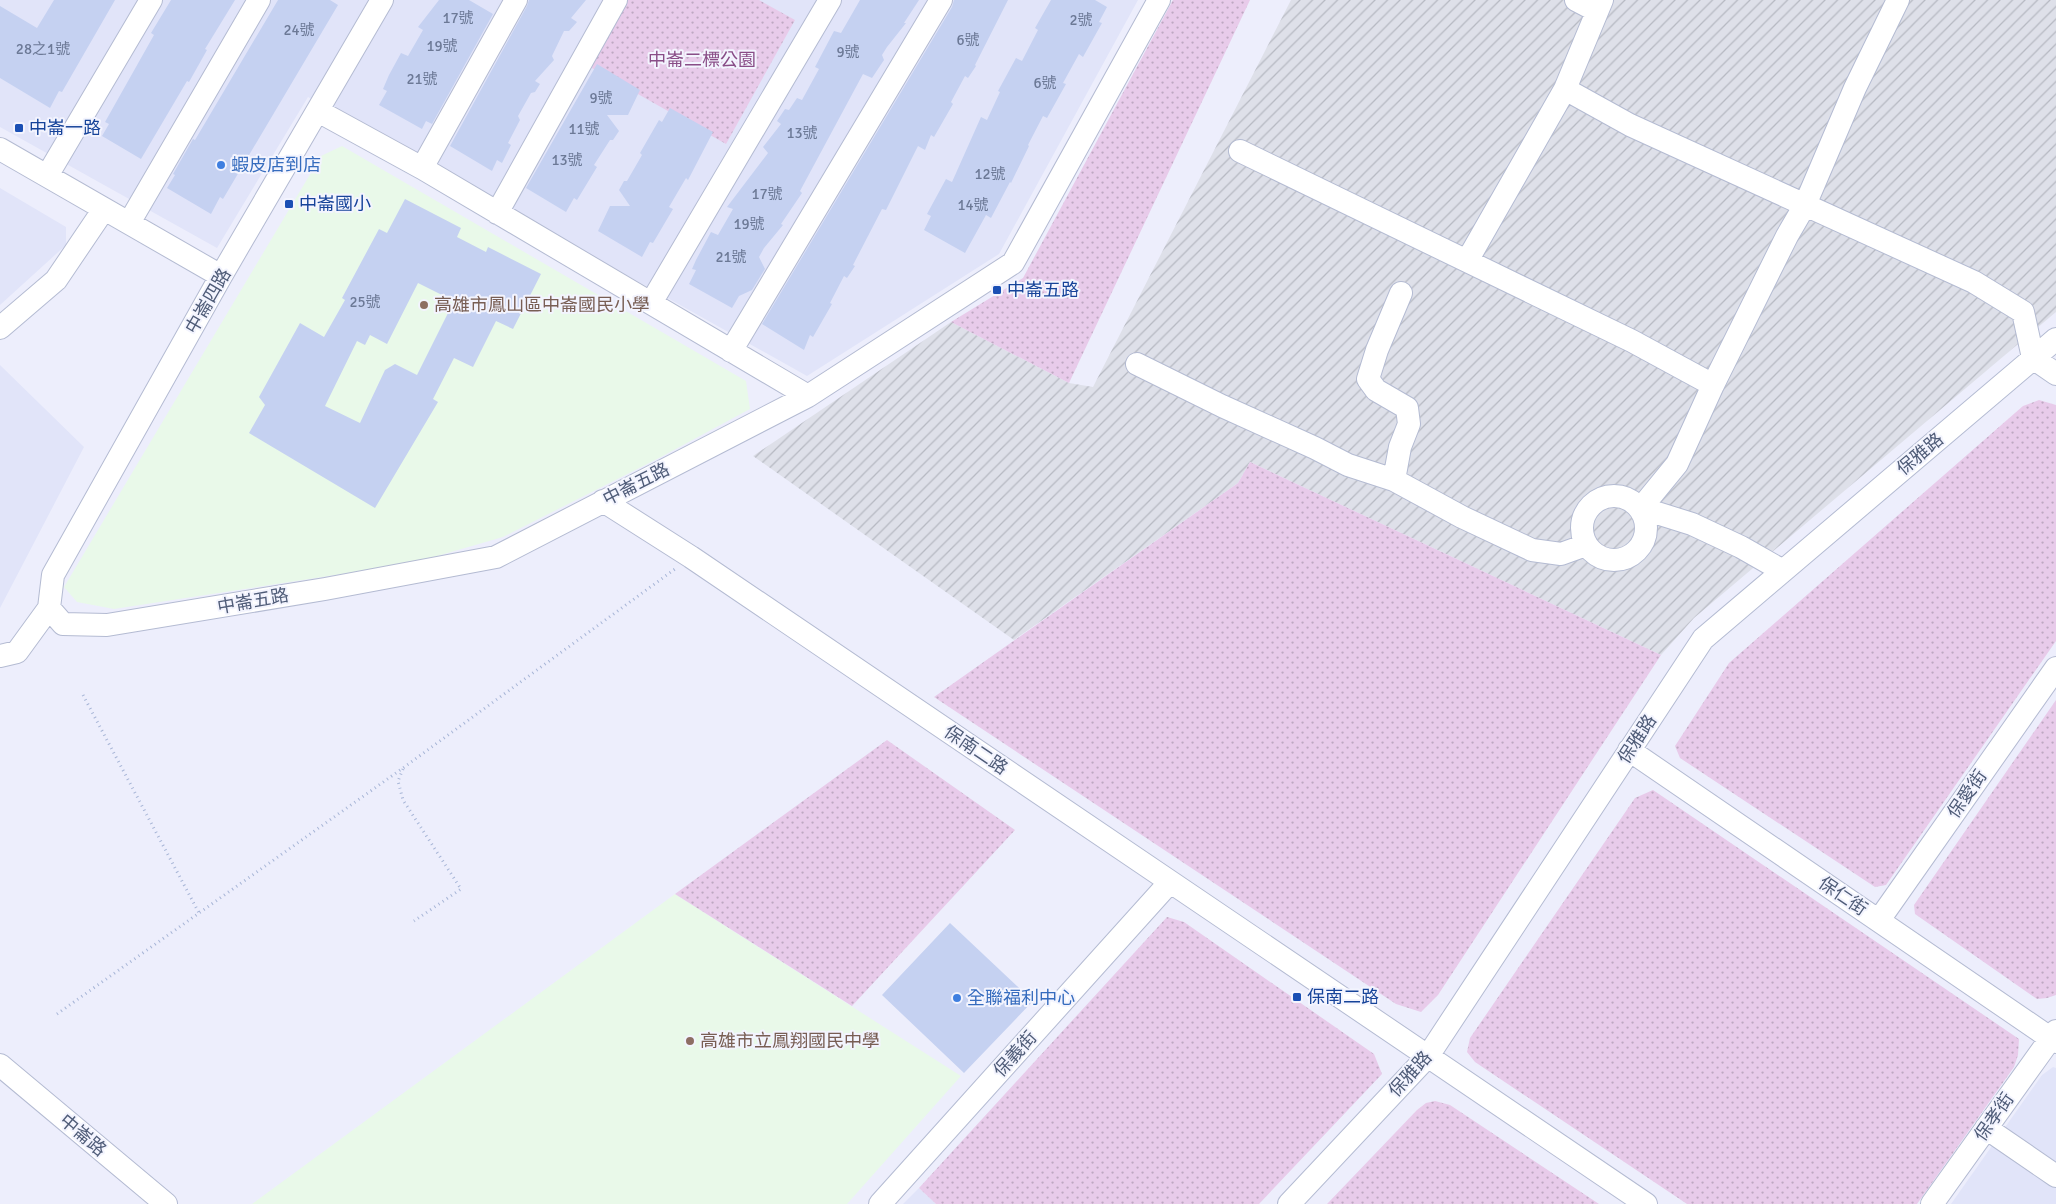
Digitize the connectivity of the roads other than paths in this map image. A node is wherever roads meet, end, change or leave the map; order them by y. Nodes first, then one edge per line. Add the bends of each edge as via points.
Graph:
1 (151, 0) edge
2 (259, 0) edge
3 (382, 0) edge
4 (516, 0) edge
5 (616, 0) edge
6 (830, 0) edge
7 (940, 0) edge
8 (1576, 0) edge
9 (1898, 0) edge
10 (1157, 1) edge
11 (1599, 5) edge
12 (1565, 89) junction
13 (318, 111) junction
14 (0, 149) edge
15 (1240, 151) dead end
16 (422, 168) junction
17 (47, 176) junction
18 (1805, 205) junction
19 (104, 209) junction
20 (497, 213) junction
21 (129, 223) junction
22 (1467, 261) junction
23 (221, 276) junction
24 (1401, 293) dead end
25 (651, 303) junction
26 (0, 328) edge
27 (2056, 339) edge
28 (731, 350) junction
29 (2033, 358) junction
30 (1137, 364) dead end
31 (2056, 374) edge
32 (1713, 385) junction
33 (808, 396) junction
34 (1394, 480) junction
35 (603, 501) junction
36 (1641, 508) junction
37 (1586, 546) junction
38 (1783, 571) junction
39 (50, 608) junction
40 (0, 656) edge
41 (2056, 668) edge
42 (1629, 750) junction
43 (1170, 882) junction
44 (1879, 920) junction
45 (2054, 1037) edge
46 (1428, 1056) junction
47 (0, 1065) edge
48 (1986, 1128) junction
49 (2056, 1176) edge
50 (1641, 1203) edge
51 (166, 1204) edge
52 (880, 1204) edge
53 (1288, 1204) edge
54 (1932, 1204) edge

1 - 17 street
2 - 21 street
3 - 13 street, 中崙四路
4 - 16 street
5 - 20 street
6 - 25 street
7 - 28 street
8 - 11 street
9 - 18 street via 1855,88
10 - 33 street, 中崙五路 via 1013,263
11 - 12 street
12 - 18 street via 1630,125
12 - 22 street
13 - 16 street
13 - 23 street, 中崙四路
14 - 17 street
15 - 22 street
16 - 20 street
17 - 19 street
18 - 29 street via 1974,282 2023,312
18 - 32 street
19 - 21 street
19 - 26 street via 56,280
20 - 25 street
21 - 23 street
22 - 32 street via 1632,341
23 - 39 street, 中崙四路 via 52,575
24 - 34 street via 1368,379 1376,390 1407,408 1409,424 1400,447
25 - 28 street
27 - 29 street, 保雅路
28 - 33 street
29 - 31 street
29 - 38 street, 保雅路
30 - 34 street via 1348,465
32 - 36 street via 1677,464
33 - 35 street, 中崙五路
34 - 37 street via 1532,550 1561,554
35 - 39 street, 中崙五路 via 496,557 107,625 63,624
35 - 43 street, 保南二路 via 691,557
36 - 37 street via 1621,495 1603,496 1588,508 1581,526
36 - 37 street via 1646,520 1645,540 1629,558 1614,561 1592,553
36 - 38 street via 1692,524
38 - 42 street, 保雅路 via 1703,639
39 - 40 street via 17,652
41 - 44 street, 保愛街
42 - 44 street, 保仁街
42 - 46 street, 保雅路
43 - 46 street, 保南二路
43 - 52 street, 保義街
44 - 45 street, 保仁街
45 - 48 street, 保孝街
46 - 50 street, 保南二路
46 - 53 street, 保雅路
47 - 51 street, 中崙路
48 - 49 street
48 - 54 street, 保孝街

